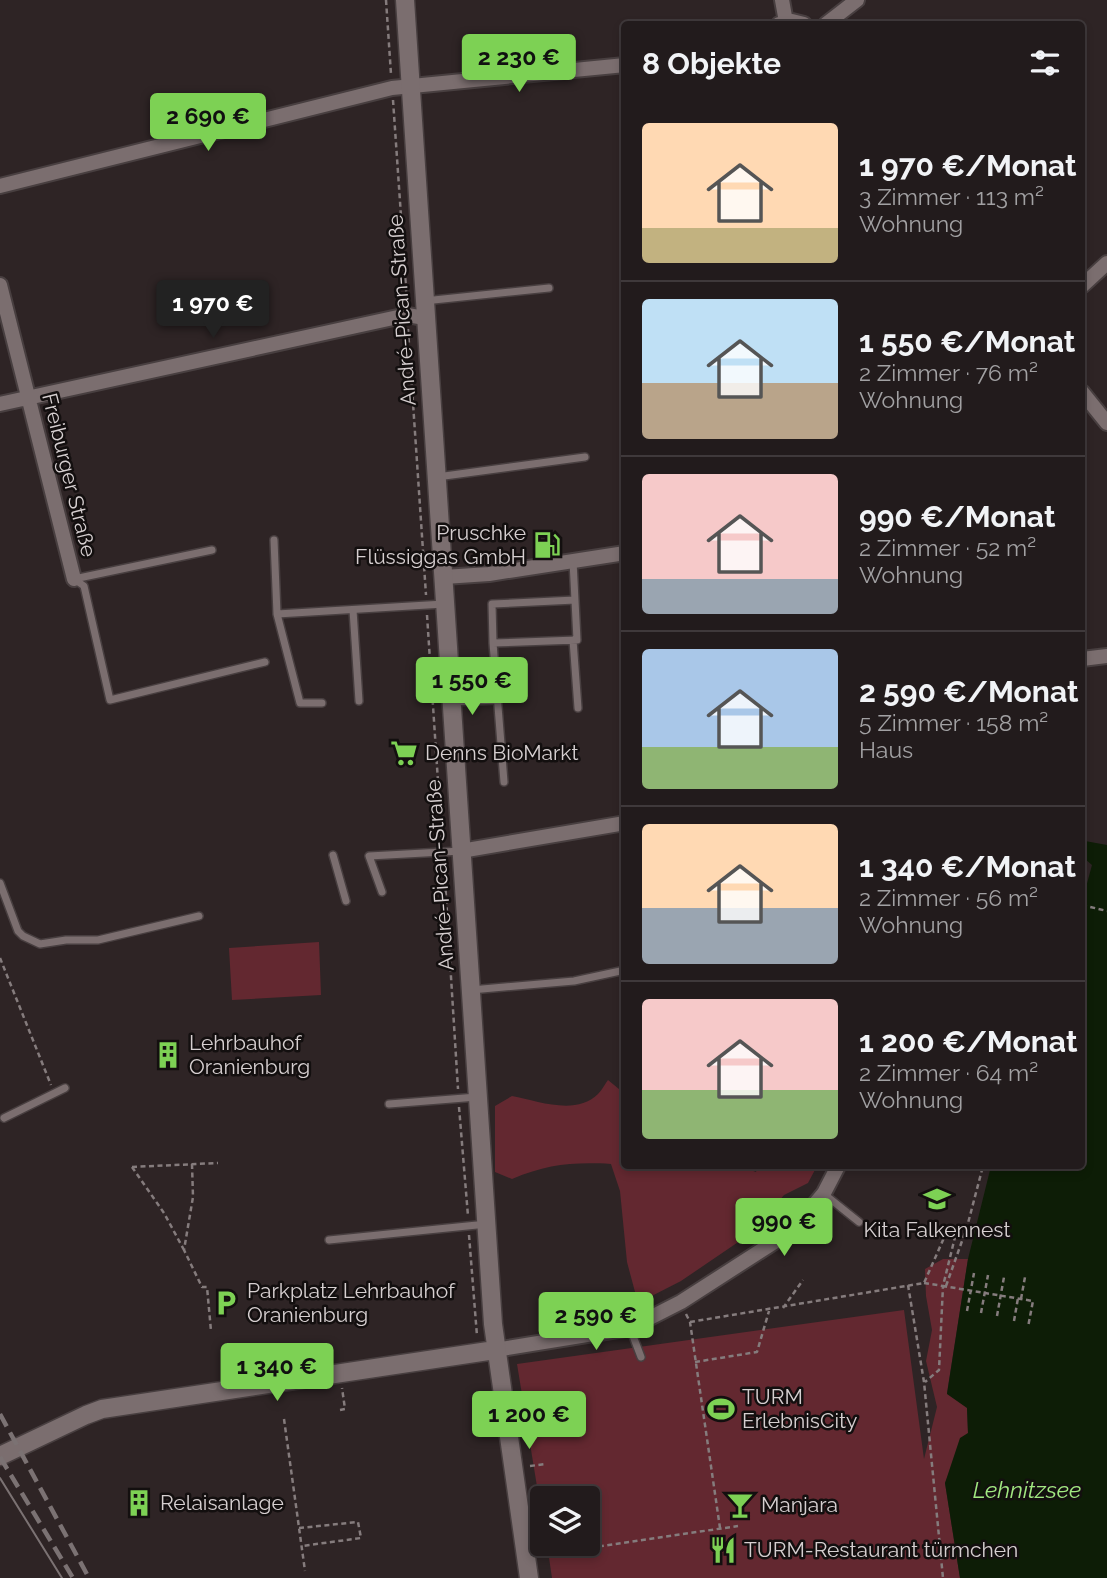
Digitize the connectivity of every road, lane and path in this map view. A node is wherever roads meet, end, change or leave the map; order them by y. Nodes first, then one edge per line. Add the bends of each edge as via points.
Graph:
1 (386, 0) edge
2 (405, 0) edge
3 (782, 0) edge
4 (857, 0) edge
5 (782, 21) edge
6 (830, 21) edge
7 (621, 65) edge
8 (391, 82) dead end
9 (410, 87) junction
10 (393, 97) dead end
11 (0, 186) edge
12 (1107, 263) edge
13 (1085, 283) edge
14 (0, 285) edge
15 (549, 288) dead end
16 (416, 312) junction
17 (1085, 396) edge
18 (28, 399) junction
19 (0, 404) edge
20 (1107, 423) edge
21 (585, 457) dead end
22 (436, 477) junction
23 (274, 540) dead end
24 (212, 550) dead end
25 (621, 554) edge
26 (573, 561) junction
27 (444, 577) junction
28 (74, 579) junction
29 (575, 600) junction
30 (445, 604) junction
31 (426, 605) junction
32 (353, 610) junction
33 (276, 614) junction
34 (573, 640) junction
35 (493, 643) junction
36 (1107, 656) edge
37 (1085, 659) edge
38 (265, 662) dead end
39 (359, 701) dead end
40 (498, 701) junction
41 (452, 702) junction
42 (322, 703) dead end
43 (578, 708) dead end
44 (504, 782) dead end
45 (621, 824) edge
46 (442, 842) dead end
47 (461, 851) junction
48 (333, 855) dead end
49 (444, 866) dead end
50 (0, 883) edge
51 (382, 892) dead end
52 (346, 901) dead end
53 (1085, 906) edge
54 (1107, 911) edge
55 (199, 916) dead end
56 (0, 958) edge
57 (621, 971) edge
58 (471, 990) junction
59 (65, 1088) dead end
60 (55, 1093) junction
61 (458, 1094) dead end
62 (478, 1097) junction
63 (459, 1100) dead end
64 (389, 1104) dead end
65 (4, 1118) dead end
66 (218, 1163) dead end
67 (191, 1164) junction
68 (836, 1169) edge
69 (982, 1169) edge
70 (824, 1194) junction
71 (468, 1218) dead end
72 (859, 1222) dead end
73 (488, 1224) junction
74 (469, 1231) dead end
75 (329, 1240) dead end
76 (184, 1250) junction
77 (974, 1273) dead end
78 (988, 1275) dead end
79 (1004, 1277) dead end
80 (1025, 1278) dead end
81 (803, 1280) dead end
82 (924, 1283) junction
83 (908, 1285) junction
84 (945, 1286) junction
85 (971, 1291) junction
86 (985, 1293) junction
87 (1000, 1296) junction
88 (1020, 1298) junction
89 (681, 1302) junction
90 (783, 1308) junction
91 (769, 1310) junction
92 (967, 1311) dead end
93 (981, 1313) dead end
94 (997, 1315) dead end
95 (1014, 1321) dead end
96 (690, 1322) junction
97 (1028, 1327) dead end
98 (629, 1328) junction
99 (211, 1331) dead end
100 (477, 1344) dead end
101 (495, 1350) junction
102 (641, 1357) dead end
103 (695, 1362) junction
104 (341, 1374) junction
105 (924, 1382) junction
106 (502, 1401) junction
107 (484, 1404) dead end
108 (340, 1410) dead end
109 (284, 1419) dead end
110 (0, 1456) edge
111 (738, 1525) dead end
112 (299, 1528) junction
113 (720, 1528) junction
114 (302, 1546) junction
115 (600, 1546) edge
116 (532, 1556) edge
117 (526, 1557) junction
118 (305, 1572) dead end
119 (529, 1578) edge
120 (943, 1578) edge

1 - 8 path
2 - 9 street, André-Pican-Straße
3 - 5 street
4 - 6 street
7 - 9 street
9 - 11 street
9 - 16 street, André-Pican-Straße
10 - 16 path
12 - 13 street
14 - 18 street, Freiburger Straße
15 - 16 lane
16 - 18 street
16 - 22 street, André-Pican-Straße
16 - 31 path
17 - 20 street
18 - 19 street
18 - 28 street, Freiburger Straße
21 - 22 lane
22 - 27 street, André-Pican-Straße
23 - 33 lane
24 - 28 lane, Freiburger Straße
25 - 26 street
26 - 27 street
26 - 29 lane
27 - 30 street, André-Pican-Straße
28 - 38 lane via 84,586 110,700
29 - 34 lane via 577,640
29 - 35 lane via 492,604
30 - 31 lane
30 - 41 street, André-Pican-Straße
31 - 32 lane
31 - 46 path
32 - 33 lane
32 - 39 lane
33 - 42 lane via 300,704
34 - 35 lane
34 - 43 lane
35 - 40 lane
36 - 37 street
40 - 41 lane
40 - 44 lane
41 - 47 street, André-Pican-Straße
45 - 47 street
47 - 51 lane via 369,856
47 - 58 street, André-Pican-Straße
48 - 52 lane
49 - 61 path
50 - 55 lane via 18,931 40,944 98,940
53 - 54 path
56 - 60 path
57 - 58 lane via 574,981
58 - 62 street, André-Pican-Straße
59 - 60 lane
60 - 65 lane
62 - 64 lane
62 - 73 street, André-Pican-Straße
63 - 71 path
66 - 67 path
67 - 76 path via 193,1197
67 - 76 path via 132,1167
68 - 70 street
69 - 84 path
70 - 72 lane
70 - 89 street via 779,1239
73 - 75 lane
73 - 101 street, André-Pican-Straße
74 - 100 path
76 - 99 path via 202,1287 208,1287
77 - 85 path
78 - 86 path
79 - 87 path
80 - 88 path
81 - 90 path
82 - 83 path
82 - 84 path
82 - 84 path via 947,1231 956,1233
83 - 90 path
83 - 105 path
84 - 85 path
84 - 105 path via 939,1370
85 - 86 path
85 - 92 path
86 - 87 path
86 - 93 path
87 - 88 path
87 - 94 path
88 - 95 path
88 - 97 path via 1033,1301
89 - 96 path
89 - 98 street
90 - 91 path
91 - 96 path
91 - 103 path via 757,1352
96 - 103 path
98 - 101 street
98 - 102 lane
101 - 104 street
101 - 106 street, André-Pican-Straße
103 - 113 path
104 - 108 path via 345,1409
104 - 110 street via 102,1409
105 - 120 path
106 - 107 lane
106 - 117 street, André-Pican-Straße
109 - 112 path
111 - 113 path
112 - 114 path
112 - 114 path via 358,1522 361,1538
113 - 115 path
114 - 118 path
116 - 117 path
117 - 119 street, André-Pican-Straße

